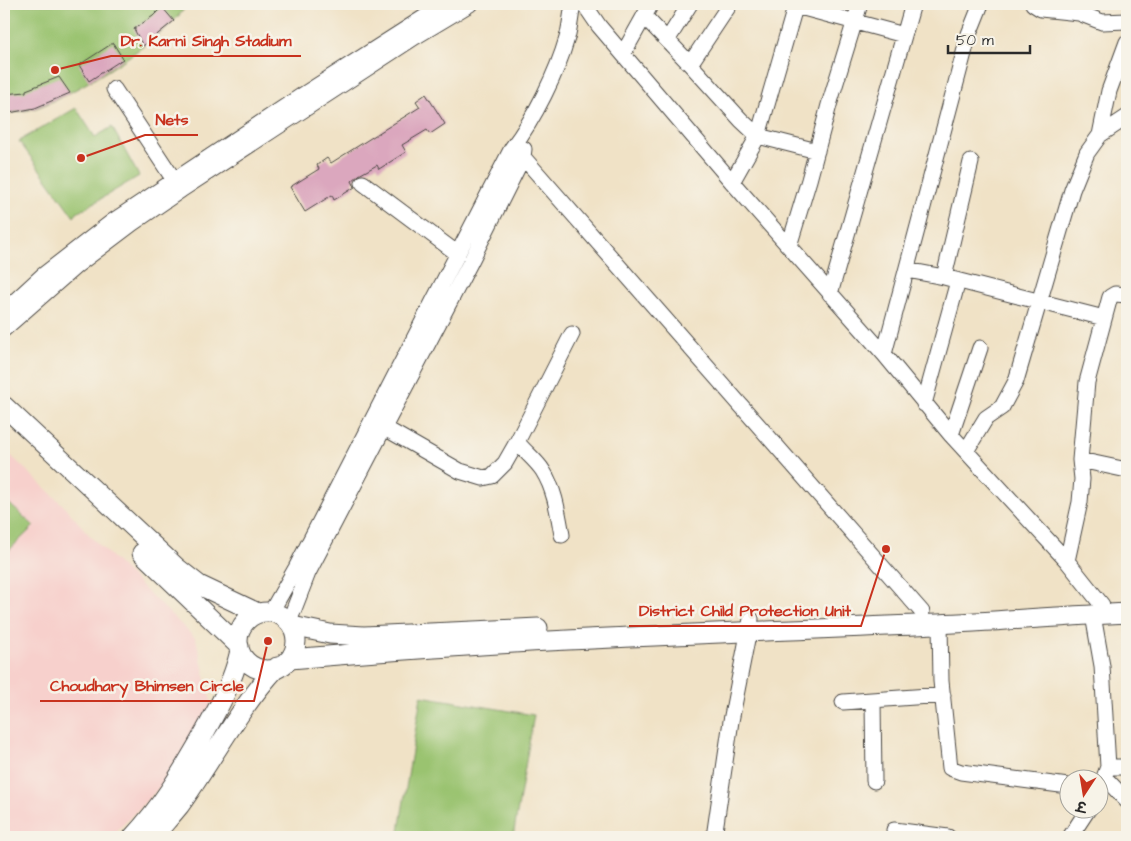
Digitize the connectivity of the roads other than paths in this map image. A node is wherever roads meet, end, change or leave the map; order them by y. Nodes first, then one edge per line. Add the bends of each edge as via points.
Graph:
1 (446, 4) edge
2 (470, 4) edge
3 (573, 4) edge
4 (584, 4) edge
5 (690, 4) edge
6 (730, 4) edge
7 (860, 4) edge
8 (913, 4) edge
9 (981, 4) edge
10 (796, 5) edge
11 (1039, 5) edge
12 (648, 10) edge
13 (856, 20) junction
14 (1127, 21) edge
15 (904, 35) junction
16 (668, 39) junction
17 (1127, 42) edge
18 (623, 54) junction
19 (690, 64) junction
20 (114, 89) dead end
21 (1127, 117) edge
22 (1100, 135) junction
23 (758, 136) junction
24 (817, 151) junction
25 (517, 152) junction
26 (972, 162) dead end
27 (363, 182) dead end
28 (732, 182) junction
29 (178, 185) junction
30 (789, 246) junction
31 (458, 254) junction
32 (907, 270) junction
33 (951, 279) junction
34 (830, 294) junction
35 (1127, 295) edge
36 (1039, 302) junction
37 (4, 311) edge
38 (1104, 318) junction
39 (4, 329) edge
40 (572, 334) dead end
41 (980, 348) dead end
42 (884, 354) junction
43 (924, 404) junction
44 (4, 406) edge
45 (4, 422) edge
46 (384, 427) junction
47 (951, 435) junction
48 (517, 442) junction
49 (966, 451) junction
50 (1080, 460) junction
51 (1127, 470) edge
52 (562, 535) dead end
53 (1067, 561) junction
54 (1127, 604) edge
55 (1097, 610) junction
56 (922, 612) junction
57 (265, 613) junction
58 (1127, 613) edge
59 (291, 624) junction
60 (940, 624) junction
61 (749, 625) junction
62 (240, 648) junction
63 (284, 663) junction
64 (943, 695) junction
65 (874, 700) junction
66 (843, 702) dead end
67 (1127, 767) edge
68 (1102, 768) edge
69 (1108, 780) edge
70 (874, 781) dead end
71 (1058, 785) edge
72 (1108, 788) edge
73 (1127, 801) edge
74 (1082, 818) edge
75 (894, 830) dead end
76 (133, 837) edge
77 (153, 837) edge
78 (714, 837) edge
79 (948, 837) edge
80 (1070, 837) edge

1 - 29 street via 301,96
2 - 29 street
3 - 25 street via 559,62
4 - 18 street
5 - 16 street
6 - 19 street
7 - 13 street
8 - 15 street
9 - 32 street via 969,34
10 - 13 street
10 - 23 street
11 - 14 street via 1102,22
12 - 16 street
12 - 18 street
13 - 15 street
13 - 24 street
15 - 34 street
16 - 19 street
17 - 22 street via 1109,92
18 - 28 street
19 - 23 street
20 - 29 street
21 - 22 street
22 - 36 street via 1087,153 1072,190
23 - 24 street
23 - 28 street
24 - 30 street
25 - 31 street
25 - 46 street via 478,248
25 - 56 street
26 - 33 street
27 - 31 street
28 - 30 street
29 - 37 street via 81,245
29 - 39 street via 76,266
30 - 34 street
31 - 57 street
32 - 33 street
32 - 42 street
33 - 36 street
33 - 43 street
34 - 42 street
35 - 38 street via 1110,297
36 - 38 street
36 - 49 street via 1009,396 1002,407 986,418
38 - 50 street via 1087,382
40 - 48 street
41 - 47 street
42 - 43 street
43 - 47 street
44 - 57 main road via 176,567 199,584
45 - 62 main road
46 - 48 street via 460,471 483,478 499,470
46 - 59 street via 308,573
47 - 49 street
48 - 52 street via 550,484
49 - 53 street
50 - 51 street
50 - 53 street via 1080,502
53 - 55 street
54 - 55 main road
55 - 56 main road
55 - 58 main road
55 - 60 main road
55 - 68 street via 1102,666
56 - 61 main road
57 - 59 main road via 282,615
57 - 62 main road via 243,624
59 - 61 main road via 330,634 364,636
59 - 63 main road via 296,646
60 - 61 main road
60 - 64 street
61 - 63 main road via 396,650
61 - 78 street
62 - 63 main road via 245,659 259,668
62 - 76 main road via 227,692 179,779 150,820
63 - 77 main road via 261,685 180,804
64 - 65 street
64 - 71 street via 948,762 953,771
65 - 66 street
65 - 70 street
67 - 69 street
72 - 73 street
74 - 80 street
75 - 79 street

